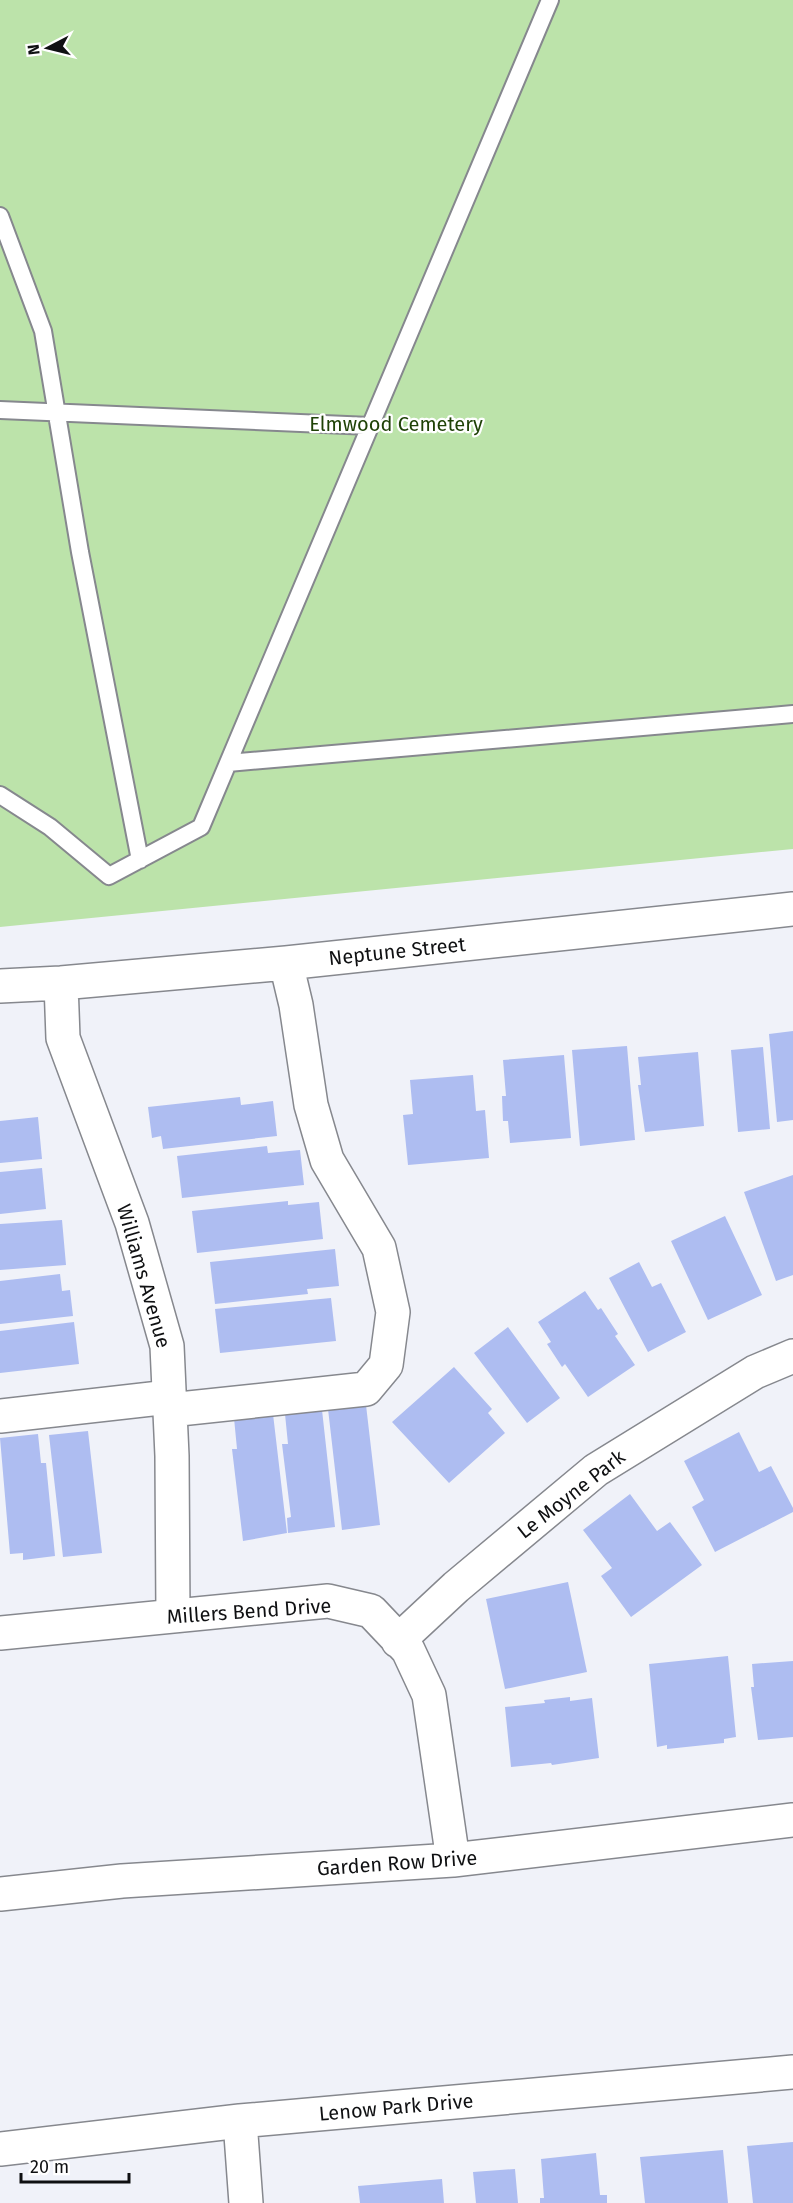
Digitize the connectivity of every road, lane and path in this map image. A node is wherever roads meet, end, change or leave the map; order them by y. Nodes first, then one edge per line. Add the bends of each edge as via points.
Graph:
1 (550, 0) edge
2 (0, 216) edge
3 (0, 410) edge
4 (57, 414) junction
5 (370, 426) junction
6 (793, 714) edge
7 (228, 763) junction
8 (0, 795) edge
9 (140, 860) junction
10 (793, 909) edge
11 (286, 963) junction
12 (61, 983) junction
13 (0, 986) edge
14 (793, 1356) edge
15 (169, 1404) junction
16 (0, 1416) edge
17 (173, 1616) junction
18 (0, 1633) edge
19 (398, 1641) junction
20 (793, 1820) edge
21 (453, 1860) junction
22 (0, 1894) edge
23 (793, 2072) edge
24 (240, 2121) junction
25 (0, 2149) edge
26 (246, 2203) edge

1 - 5 lane
2 - 4 lane via 43,331
3 - 4 lane
4 - 5 lane
4 - 9 lane
5 - 7 lane
6 - 7 lane
7 - 9 lane via 201,827
8 - 9 lane via 51,827 109,876
10 - 11 street, Neptune Street
11 - 12 street, Neptune Street
11 - 15 street via 312,1105 327,1160 379,1248 393,1312 386,1365 366,1389
12 - 13 street, Neptune Street
12 - 15 street, Williams Avenue via 63,1038 132,1223 167,1346
14 - 19 street, Le Moyne Park via 755,1372 596,1470
15 - 16 street
15 - 17 street, Williams Avenue
17 - 18 street, Millers Bend Drive
17 - 19 street, Millers Bend Drive via 328,1601 371,1611
19 - 21 street, Millers Bend Drive via 408,1650 429,1695
20 - 21 street, Garden Row Drive
21 - 22 street, Garden Row Drive via 122,1881
23 - 24 street, Lenow Park Drive
24 - 25 street, Lenow Park Drive
24 - 26 street

